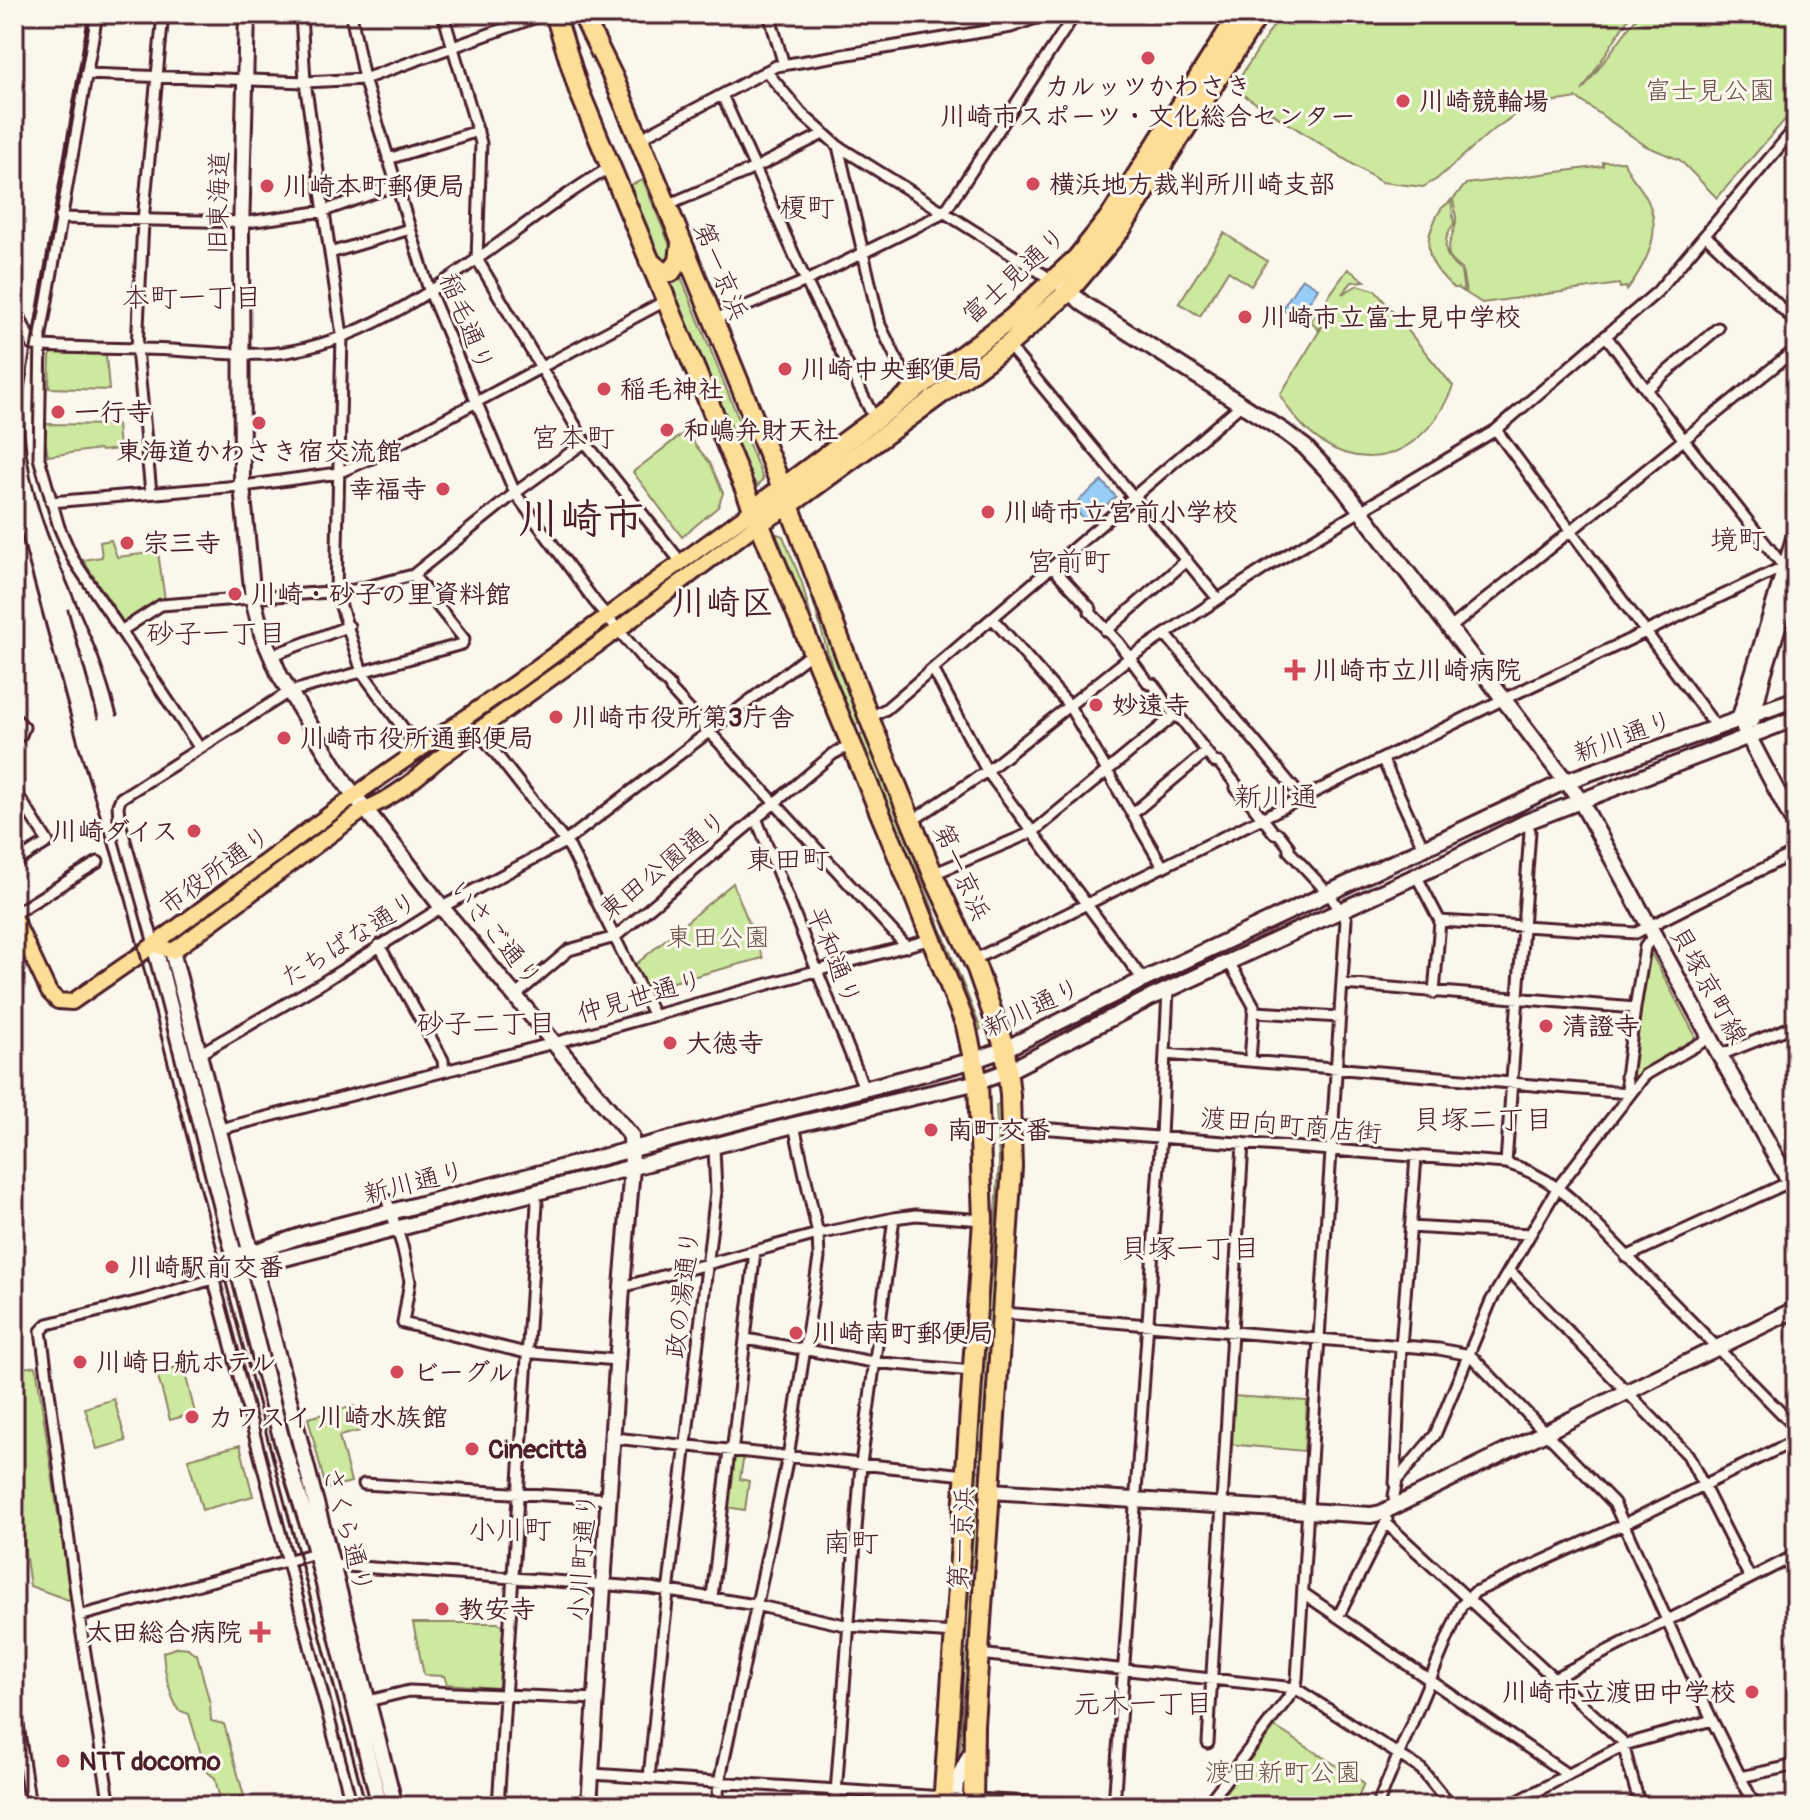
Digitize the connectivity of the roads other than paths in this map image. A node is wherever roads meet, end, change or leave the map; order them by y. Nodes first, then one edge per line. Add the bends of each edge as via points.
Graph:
1 (97, 14) edge
2 (163, 14) edge
3 (247, 14) edge
4 (301, 14) edge
5 (351, 14) edge
6 (443, 14) edge
7 (546, 14) edge
8 (582, 14) edge
9 (592, 14) edge
10 (769, 14) edge
11 (1047, 14) edge
12 (1075, 14) edge
13 (1239, 14) edge
14 (1259, 14) edge
15 (453, 48) junction
16 (784, 65) junction
17 (766, 71) junction
18 (86, 74) junction
19 (157, 77) junction
20 (613, 77) junction
21 (364, 79) junction
22 (245, 80) junction
23 (305, 82) junction
24 (722, 95) junction
25 (478, 131) junction
26 (1794, 131) edge
27 (823, 134) junction
28 (639, 142) junction
29 (838, 146) junction
30 (388, 159) junction
31 (608, 160) junction
32 (647, 163) junction
33 (755, 168) junction
34 (396, 185) junction
35 (668, 208) junction
36 (324, 211) junction
37 (944, 213) junction
38 (60, 218) junction
39 (143, 221) junction
40 (241, 223) junction
41 (410, 229) junction
42 (1705, 235) junction
43 (681, 241) junction
44 (863, 252) junction
45 (330, 253) junction
46 (477, 259) junction
47 (649, 261) junction
48 (806, 281) junction
49 (14, 285) edge
50 (1061, 286) junction
51 (429, 290) junction
52 (665, 301) junction
53 (713, 320) junction
54 (1796, 322) edge
55 (1718, 328) dead end
56 (342, 335) junction
57 (1606, 336) junction
58 (1008, 345) junction
59 (42, 346) junction
60 (137, 349) junction
61 (1796, 349) edge
62 (240, 353) junction
63 (542, 367) junction
64 (916, 390) junction
65 (1646, 390) junction
66 (475, 401) junction
67 (1242, 404) junction
68 (875, 420) junction
69 (1496, 430) junction
70 (1684, 440) junction
71 (585, 442) junction
72 (338, 473) junction
73 (242, 486) junction
74 (151, 493) junction
75 (515, 493) junction
76 (785, 496) junction
77 (1134, 498) junction
78 (51, 502) junction
79 (1359, 510) junction
80 (757, 515) junction
81 (1569, 531) junction
82 (1796, 532) edge
83 (1187, 560) junction
84 (681, 562) junction
85 (1053, 568) junction
86 (1793, 571) edge
87 (413, 575) junction
88 (336, 591) junction
89 (253, 599) junction
90 (1218, 599) junction
91 (607, 616) junction
92 (993, 619) junction
93 (349, 626) junction
94 (1449, 629) junction
95 (618, 630) junction
96 (121, 631) junction
97 (1106, 631) junction
98 (1646, 633) junction
99 (1166, 635) junction
100 (813, 652) junction
101 (270, 656) junction
102 (1129, 658) junction
103 (933, 669) junction
104 (362, 672) junction
105 (289, 692) junction
106 (502, 692) junction
107 (1796, 699) edge
108 (1502, 700) junction
109 (1068, 704) junction
110 (512, 706) junction
111 (1175, 715) junction
112 (14, 717) edge
113 (1746, 717) junction
114 (869, 718) junction
115 (1796, 718) edge
116 (1717, 728) junction
117 (478, 731) junction
118 (710, 732) junction
119 (1749, 736) junction
120 (14, 738) edge
121 (852, 744) junction
122 (199, 747) junction
123 (419, 750) junction
124 (1206, 752) junction
125 (1383, 760) junction
126 (1619, 763) junction
127 (1107, 769) junction
128 (987, 771) junction
129 (1564, 782) junction
130 (1626, 783) junction
131 (14, 789) edge
132 (1302, 798) junction
133 (1580, 800) junction
134 (775, 802) junction
135 (360, 803) junction
136 (1517, 805) junction
137 (1132, 814) junction
138 (1263, 817) junction
139 (756, 818) junction
140 (912, 821) junction
141 (1526, 822) junction
142 (1796, 827) edge
143 (1033, 832) junction
144 (565, 842) junction
145 (1424, 849) junction
146 (1796, 852) edge
147 (98, 862) dead end
148 (14, 863) edge
149 (1163, 867) junction
150 (1432, 868) junction
151 (933, 874) junction
152 (1416, 875) junction
153 (1329, 894) junction
154 (1088, 905) junction
155 (442, 907) junction
156 (1341, 910) junction
157 (14, 916) edge
158 (1440, 921) junction
159 (1524, 928) junction
160 (1652, 931) junction
161 (615, 937) junction
162 (932, 939) junction
163 (154, 944) junction
164 (379, 945) junction
165 (907, 947) junction
166 (172, 951) junction
167 (973, 960) junction
168 (1229, 962) junction
169 (817, 973) junction
170 (1144, 981) junction
171 (1343, 984) junction
172 (1168, 990) junction
173 (1434, 993) junction
174 (516, 995) junction
175 (1519, 1000) junction
176 (1635, 1008) junction
177 (1255, 1012) junction
178 (653, 1014) junction
179 (1340, 1017) junction
180 (1796, 1025) edge
181 (1711, 1037) junction
182 (554, 1043) junction
183 (1005, 1049) junction
184 (199, 1054) junction
185 (1165, 1054) junction
186 (1720, 1055) junction
187 (975, 1060) junction
188 (1250, 1061) junction
189 (1336, 1069) junction
190 (444, 1071) junction
191 (1008, 1071) junction
192 (978, 1082) junction
193 (1513, 1084) junction
194 (864, 1088) junction
195 (1629, 1093) junction
196 (794, 1125) junction
197 (1012, 1126) junction
198 (220, 1129) junction
199 (1161, 1136) junction
200 (632, 1143) junction
201 (1243, 1143) junction
202 (714, 1147) junction
203 (1331, 1150) junction
204 (1416, 1157) junction
205 (1506, 1163) junction
206 (632, 1168) junction
207 (1794, 1185) edge
208 (1558, 1187) junction
209 (534, 1192) junction
210 (389, 1206) junction
211 (894, 1218) junction
212 (983, 1220) junction
213 (1410, 1227) junction
214 (396, 1230) junction
215 (818, 1234) junction
216 (1530, 1234) junction
217 (755, 1251) junction
218 (235, 1255) junction
219 (1626, 1257) junction
220 (253, 1260) junction
221 (707, 1265) junction
222 (1509, 1270) junction
223 (239, 1271) junction
224 (213, 1277) junction
225 (622, 1287) junction
226 (1796, 1309) edge
227 (1003, 1313) junction
228 (1146, 1325) junction
229 (1232, 1332) junction
230 (746, 1339) junction
231 (1320, 1339) junction
232 (1401, 1347) junction
233 (805, 1348) junction
234 (1716, 1349) junction
235 (528, 1353) junction
236 (1470, 1355) junction
237 (617, 1360) junction
238 (873, 1362) junction
239 (972, 1371) junction
240 (1628, 1392) junction
241 (1796, 1428) edge
242 (1547, 1432) junction
243 (614, 1438) junction
244 (1796, 1440) edge
245 (685, 1446) junction
246 (729, 1451) junction
247 (788, 1457) junction
248 (861, 1464) junction
249 (965, 1475) junction
250 (364, 1484) dead end
251 (1703, 1485) junction
252 (1395, 1487) junction
253 (990, 1491) junction
254 (518, 1493) junction
255 (610, 1499) junction
256 (1136, 1500) junction
257 (1222, 1506) junction
258 (1309, 1512) junction
259 (1390, 1515) junction
260 (1624, 1524) junction
261 (321, 1552) junction
262 (1796, 1555) edge
263 (287, 1562) junction
264 (332, 1565) junction
265 (513, 1578) junction
266 (1750, 1578) junction
267 (604, 1585) junction
268 (668, 1590) junction
269 (1303, 1593) junction
270 (712, 1597) junction
271 (1467, 1599) junction
272 (755, 1605) junction
273 (79, 1616) junction
274 (1338, 1617) junction
275 (1667, 1620) junction
276 (849, 1626) junction
277 (955, 1633) junction
278 (979, 1654) junction
279 (1124, 1669) junction
280 (1554, 1678) junction
281 (1212, 1679) junction
282 (1430, 1681) junction
283 (1295, 1688) junction
284 (506, 1695) junction
285 (596, 1699) junction
286 (368, 1701) junction
287 (1712, 1720) junction
288 (1208, 1743) dead end
289 (1624, 1745) junction
290 (973, 1749) junction
291 (1398, 1754) junction
292 (1796, 1765) edge
293 (592, 1774) junction
294 (1568, 1775) junction
295 (1740, 1777) junction
296 (649, 1778) junction
297 (719, 1783) junction
298 (837, 1791) junction
299 (947, 1803) edge
300 (974, 1803) edge
301 (110, 1806) edge
302 (352, 1806) edge
303 (380, 1806) edge
304 (395, 1806) edge
305 (498, 1806) edge
306 (589, 1806) edge
307 (717, 1806) edge
308 (835, 1806) edge
309 (1112, 1806) edge
310 (1206, 1806) edge
311 (1377, 1806) edge
312 (1451, 1806) edge
313 (1509, 1806) edge
314 (1640, 1806) edge
315 (1755, 1806) edge

1 - 18 street
2 - 19 street
3 - 22 street, 旧東海道
4 - 23 street
5 - 21 street, 稲毛通り
6 - 15 street
7 - 15 street
7 - 31 highway, 第一京浜 via 548,31
8 - 20 highway, 第一京浜
9 - 20 highway
10 - 16 street
11 - 16 street via 1011,27
12 - 37 street
13 - 50 highway, 富士見通り
14 - 50 highway, 富士見通り via 1184,144 1091,268
15 - 21 street
15 - 25 street
16 - 17 street
17 - 24 street
17 - 27 street
18 - 19 street
18 - 38 street
19 - 22 street
19 - 39 street
20 - 28 highway, 第一京浜
21 - 23 street
21 - 30 street, 稲毛通り
22 - 23 street
22 - 40 street, 旧東海道
23 - 36 street
24 - 28 street
24 - 33 street
25 - 30 street
25 - 46 street
26 - 42 street
27 - 29 street
27 - 33 street
28 - 31 highway
28 - 32 highway, 第一京浜
29 - 37 street
29 - 44 street
30 - 34 street, 稲毛通り
31 - 32 highway
31 - 46 street
31 - 47 highway, 第一京浜
32 - 35 highway, 第一京浜
33 - 35 street
33 - 48 street
34 - 36 street
34 - 41 street, 稲毛通り
35 - 43 highway, 第一京浜
36 - 40 street
36 - 45 street
37 - 44 street
37 - 50 street
38 - 39 street
38 - 59 street
39 - 40 street
39 - 60 street
40 - 62 street, 旧東海道
41 - 45 street
41 - 51 street, 稲毛通り
42 - 54 street
42 - 57 street via 1657,292
43 - 47 highway via 679,261 671,272
43 - 53 highway, 第一京浜
44 - 48 street
44 - 64 street via 880,325
45 - 56 street
46 - 51 street
46 - 63 street
47 - 52 highway, 第一京浜
48 - 53 street
48 - 68 street
49 - 59 street via 18,313 32,345
50 - 58 highway, 富士見通り
50 - 64 highway, 富士見通り
50 - 67 street, 貝塚京町線
51 - 56 street
51 - 66 street, 稲毛通り
52 - 63 street
52 - 80 highway, 第一京浜
53 - 76 highway, 第一京浜
55 - 65 street
56 - 62 street via 292,351
56 - 72 street
57 - 65 street
57 - 69 street
58 - 76 highway, 富士見通り
58 - 77 street
59 - 60 street
59 - 78 street via 39,458
60 - 62 street
60 - 74 street
61 - 70 street
62 - 73 street, 旧東海道
63 - 66 street
63 - 71 street
64 - 68 highway, 富士見通り
65 - 70 street
66 - 72 street
66 - 75 street, 稲毛通り
67 - 77 street
67 - 79 street, 貝塚京町線 via 1305,447
68 - 76 highway, 富士見通り
69 - 79 street
69 - 81 street
70 - 81 street
70 - 86 street via 1774,555
71 - 75 street
71 - 84 street
72 - 73 street
72 - 88 street
73 - 74 street
73 - 89 street, 旧東海道
74 - 78 street
75 - 87 street
75 - 91 street, 稲毛通り
76 - 80 highway, 富士見通り
76 - 114 highway, 第一京浜
77 - 83 street
77 - 85 street
78 - 96 street via 73,559
79 - 90 street
79 - 94 street, 貝塚京町線
80 - 84 main road, 市役所通り
80 - 95 main road, 市役所通り
80 - 100 highway, 第一京浜
81 - 94 street
81 - 98 street
82 - 86 street
83 - 90 street
83 - 97 street
84 - 91 main road, 市役所通り
85 - 92 street
85 - 97 street
86 - 98 street
86 - 113 street
87 - 88 street
87 - 104 street via 464,639 462,644
88 - 89 street
88 - 93 street
89 - 96 street via 161,605
89 - 101 street, 旧東海道
90 - 99 street
91 - 95 street, 稲毛通り
91 - 106 main road, 市役所通り
92 - 103 street
92 - 109 street
93 - 101 street
93 - 104 street
94 - 108 street, 貝塚京町線
95 - 110 main road, 市役所通り
95 - 118 street, 平和通り
96 - 122 street
97 - 102 street
98 - 108 street
98 - 116 street
99 - 102 street
99 - 132 street
100 - 118 street, たちばな通り
100 - 121 highway, 第一京浜
101 - 105 street, 旧東海道
102 - 109 street
102 - 111 street
103 - 114 street
103 - 128 street
104 - 105 street
104 - 123 street
105 - 122 street
105 - 135 street, 旧東海道
106 - 110 street
106 - 123 main road, 市役所通り
107 - 113 street, 新川通り
108 - 125 street
108 - 129 street, 貝塚京町線
109 - 127 street
109 - 128 street
110 - 117 main road, 市役所通り
111 - 124 street
111 - 127 street
112 - 120 street via 24,727
113 - 116 street, 新川通り
113 - 119 street
114 - 140 highway, 第一京浜
115 - 119 street, 新川通り
116 - 126 street, 新川通り
117 - 135 main road, 市役所通り via 387,799
117 - 144 street
118 - 134 street, 平和通り
118 - 144 street, たちばな通り
119 - 130 street, 新川通り
119 - 142 street
121 - 134 street
121 - 162 highway, 第一京浜
122 - 163 street via 128,792 118,805
123 - 135 main road, 市役所通り
124 - 137 street
124 - 138 street
125 - 132 street
125 - 145 street
126 - 129 street, 新川通り
126 - 130 street
127 - 137 street
127 - 143 street
128 - 140 street
128 - 143 street
129 - 133 street, 貝塚京町線
129 - 136 street, 新川通り
130 - 133 street, 新川通り
131 - 148 street via 48,842
132 - 138 street
133 - 141 street, 新川通り
133 - 160 street, 貝塚京町線
134 - 139 street
134 - 165 street, 平和通り
135 - 155 street, いさご通り
135 - 163 main road, 市役所通り
135 - 166 main road, 市役所通り via 276,877
136 - 141 street
136 - 145 street, 新川通り
137 - 149 street
138 - 149 street
138 - 153 street
139 - 161 street, 東田公園通り
139 - 169 street, 平和通り
140 - 151 highway, 第一京浜
141 - 150 street, 新川通り
141 - 159 street via 1530,831
143 - 151 street
143 - 154 street
144 - 155 street, たちばな通り
144 - 161 street
145 - 150 street
145 - 153 street, 新川通り
146 - 160 street
147 - 157 street
149 - 154 street
150 - 152 street, 新川通り
151 - 167 highway, 第一京浜
152 - 156 street, 新川通り
152 - 158 street
153 - 156 street
153 - 170 street, 新川通り
154 - 167 street
154 - 170 street
155 - 164 street, たちばな通り
155 - 174 street, いさご通り
156 - 168 street, 新川通り
156 - 171 street via 1346,919
157 - 163 main road via 46,985 63,1003 72,1002
158 - 159 street
158 - 173 street
159 - 160 street
159 - 175 street
160 - 176 street
160 - 181 street, 貝塚京町線
161 - 174 street, 東田公園通り via 569,950
161 - 178 street
162 - 165 street, 仲見世通り
162 - 187 highway, 第一京浜
163 - 166 main road, 市役所通り
163 - 218 street, さくら通り
164 - 184 street, たちばな通り
164 - 190 street via 443,1060
165 - 169 street, 仲見世通り
166 - 184 street, さくら通り
167 - 183 highway, 第一京浜
168 - 172 street, 新川通り
168 - 177 street
169 - 178 street, 仲見世通り
169 - 194 street, 平和通り
170 - 172 street
170 - 183 street, 新川通り
171 - 173 street
171 - 179 street
172 - 185 street
172 - 191 street, 新川通り
173 - 175 street
174 - 182 street, いさご通り
175 - 176 street
175 - 193 street
176 - 195 street via 1626,1077
177 - 179 street
177 - 188 street
178 - 182 street, 仲見世通り
179 - 189 street
180 - 186 street
181 - 186 street, 貝塚京町線
181 - 195 street via 1645,1075
182 - 190 street, 仲見世通り
182 - 200 street, いさご通り
183 - 187 street, 新川通り
183 - 191 highway, 第一京浜
184 - 198 street, さくら通り
185 - 188 street
185 - 199 street
186 - 207 street, 貝塚京町線
187 - 192 highway, 第一京浜
187 - 194 street, 新川通り
188 - 189 street
189 - 193 street
189 - 203 street
190 - 198 street, 仲見世通り
191 - 192 street, 新川通り
191 - 197 highway, 第一京浜
192 - 196 street, 新川通り
192 - 212 highway, 第一京浜
193 - 195 street
193 - 205 street
194 - 200 street, 新川通り
195 - 208 street
196 - 202 street, 新川通り
196 - 215 street
197 - 199 street, 渡田向町商店街
197 - 227 highway, 第一京浜
198 - 220 street, さくら通り
199 - 201 street, 渡田向町商店街
199 - 228 street
200 - 206 street, 小川町通り
200 - 210 street, 新川通り
201 - 203 street, 渡田向町商店街
201 - 229 street
202 - 206 street, 新川通り
202 - 221 street, 政の湯通り via 716,1192
203 - 204 street, 渡田向町商店街
203 - 231 street
204 - 205 street, 渡田向町商店街
204 - 213 street
205 - 208 street, 渡田向町商店街
206 - 209 street, 新川通り
206 - 225 street, 小川町通り
207 - 219 street
208 - 216 street
208 - 219 street, 渡田向町商店街
209 - 214 street, 新川通り
209 - 235 street
210 - 214 street
210 - 220 street, 新川通り via 276,1242
211 - 212 street
211 - 215 street
211 - 238 street
212 - 239 highway, 第一京浜
213 - 216 street
213 - 232 street
214 - 220 street, 新川通り
214 - 235 street via 410,1281 403,1323
215 - 217 street
215 - 233 street
216 - 222 street
217 - 221 street
217 - 230 street
218 - 220 street
218 - 223 street, さくら通り
219 - 234 street, 渡田向町商店街
220 - 223 street
220 - 261 street, さくら通り
221 - 225 street
221 - 245 street, 政の湯通り
222 - 236 street
222 - 240 street
223 - 224 street
223 - 261 street, さくら通り via 283,1445
224 - 263 street
224 - 273 street via 48,1324 41,1331
225 - 237 street, 小川町通り
226 - 234 street
227 - 228 street
227 - 253 highway, 第一京浜
228 - 229 street
228 - 256 street
229 - 231 street
229 - 257 street
230 - 233 street
230 - 246 street
231 - 232 street
231 - 258 street
232 - 236 street
232 - 252 street
233 - 238 street
233 - 247 street
234 - 240 street
234 - 241 street, 渡田向町商店街
235 - 237 street
235 - 254 street
236 - 242 street
236 - 252 street via 1435,1435
237 - 243 street, 小川町通り
238 - 239 street
238 - 248 street
239 - 249 highway, 第一京浜
240 - 242 street
240 - 251 street via 1688,1455
242 - 259 street
242 - 260 street via 1610,1498
243 - 245 street
243 - 255 street, 小川町通り
244 - 251 street
245 - 246 street
245 - 268 street, 政の湯通り
246 - 247 street
246 - 270 street
247 - 248 street
247 - 272 street
248 - 249 street
248 - 276 street
249 - 277 highway, 第一京浜
250 - 254 street
251 - 260 street
251 - 266 street
252 - 259 street
253 - 256 street
253 - 278 highway, 第一京浜
254 - 255 street
254 - 265 street
255 - 267 street, 小川町通り
256 - 257 street
256 - 279 street
257 - 258 street
257 - 281 street
258 - 259 street
258 - 269 street
259 - 271 street
259 - 274 street
260 - 271 street
260 - 275 street
261 - 263 street
261 - 264 street, さくら通り
261 - 303 street, さくら通り
262 - 266 street
263 - 273 street
263 - 302 street
264 - 265 street
264 - 286 street, さくら通り
265 - 267 street
265 - 284 street
266 - 275 street
267 - 268 street
267 - 285 street, 小川町通り
268 - 270 street
268 - 296 street, 政の湯通り
269 - 274 street
269 - 283 street
270 - 272 street
271 - 280 street
271 - 282 street
272 - 276 street
272 - 297 street
273 - 301 street
274 - 282 street
275 - 280 street
275 - 287 street
276 - 277 street
276 - 298 street
277 - 299 highway, 第一京浜
278 - 279 street
278 - 290 highway, 第一京浜
279 - 281 street
279 - 309 street
280 - 289 street
281 - 283 street
281 - 288 street
282 - 291 street
282 - 294 street
283 - 291 street
283 - 310 street
284 - 285 street
284 - 286 street via 409,1691
284 - 305 street
285 - 293 street, 小川町通り
286 - 304 street, さくら通り
287 - 289 street
287 - 295 street
289 - 294 street
289 - 314 street
290 - 299 street
290 - 300 highway, 第一京浜
291 - 311 street
291 - 312 street via 1429,1777
292 - 295 street
293 - 296 street
293 - 306 street, 小川町通り
294 - 313 street
295 - 315 street
296 - 297 street
297 - 298 street
297 - 307 street
298 - 299 street
298 - 308 street
300 - 309 street

